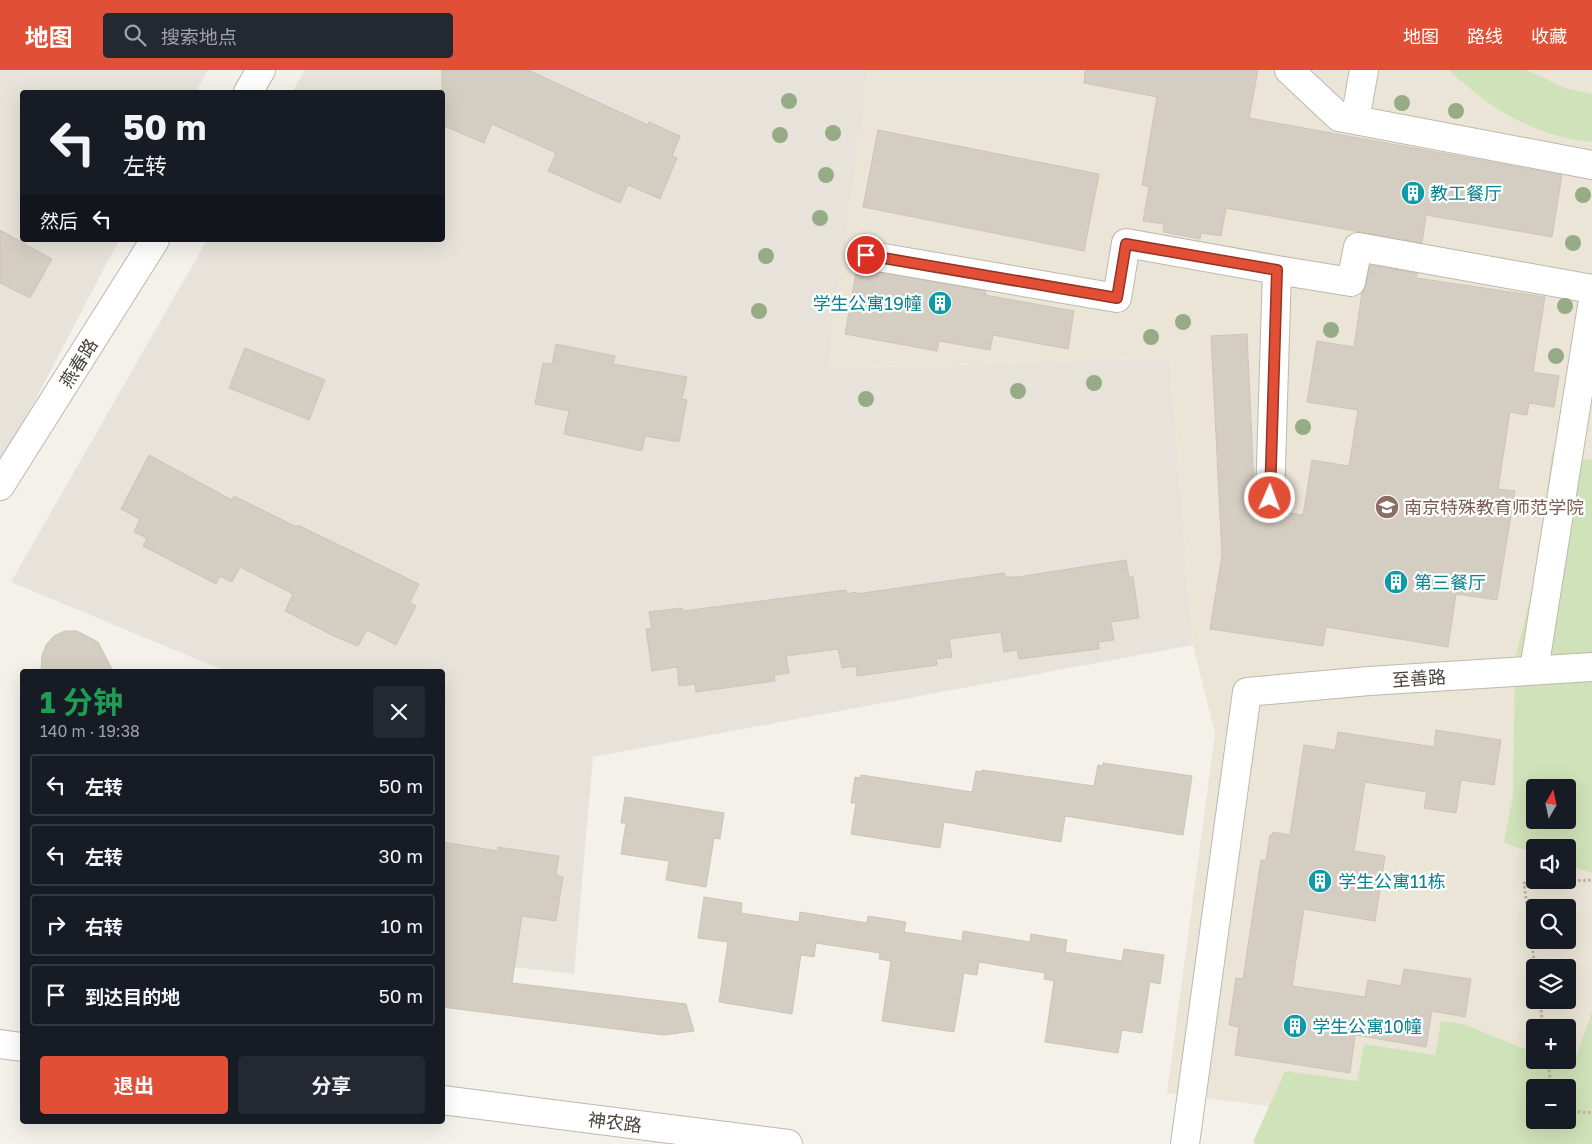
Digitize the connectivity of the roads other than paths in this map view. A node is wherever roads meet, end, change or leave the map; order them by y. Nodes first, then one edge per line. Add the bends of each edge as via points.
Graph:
1 (261, 70) edge
2 (1289, 70) edge
3 (1364, 70) edge
4 (249, 90) edge
5 (1355, 120) junction
6 (1592, 165) edge
7 (154, 242) edge
8 (866, 255) dead end
9 (1277, 270) junction
10 (1592, 289) edge
11 (1592, 306) edge
12 (0, 486) edge
13 (1270, 498) dead end
14 (1592, 667) edge
15 (1534, 670) junction
16 (0, 1044) edge
17 (20, 1047) edge
18 (445, 1100) edge
19 (788, 1144) edge
20 (1185, 1144) edge

1 - 4 street
2 - 5 street via 1340,118
3 - 5 street
5 - 6 street
7 - 12 street, 燕春路
8 - 9 street via 1117,298 1126,244
9 - 10 street via 1351,282 1358,247
9 - 13 street
11 - 15 street
14 - 15 street, 至善路
15 - 20 street, 至善路 via 1247,692
16 - 17 street
18 - 19 street, 神农路

